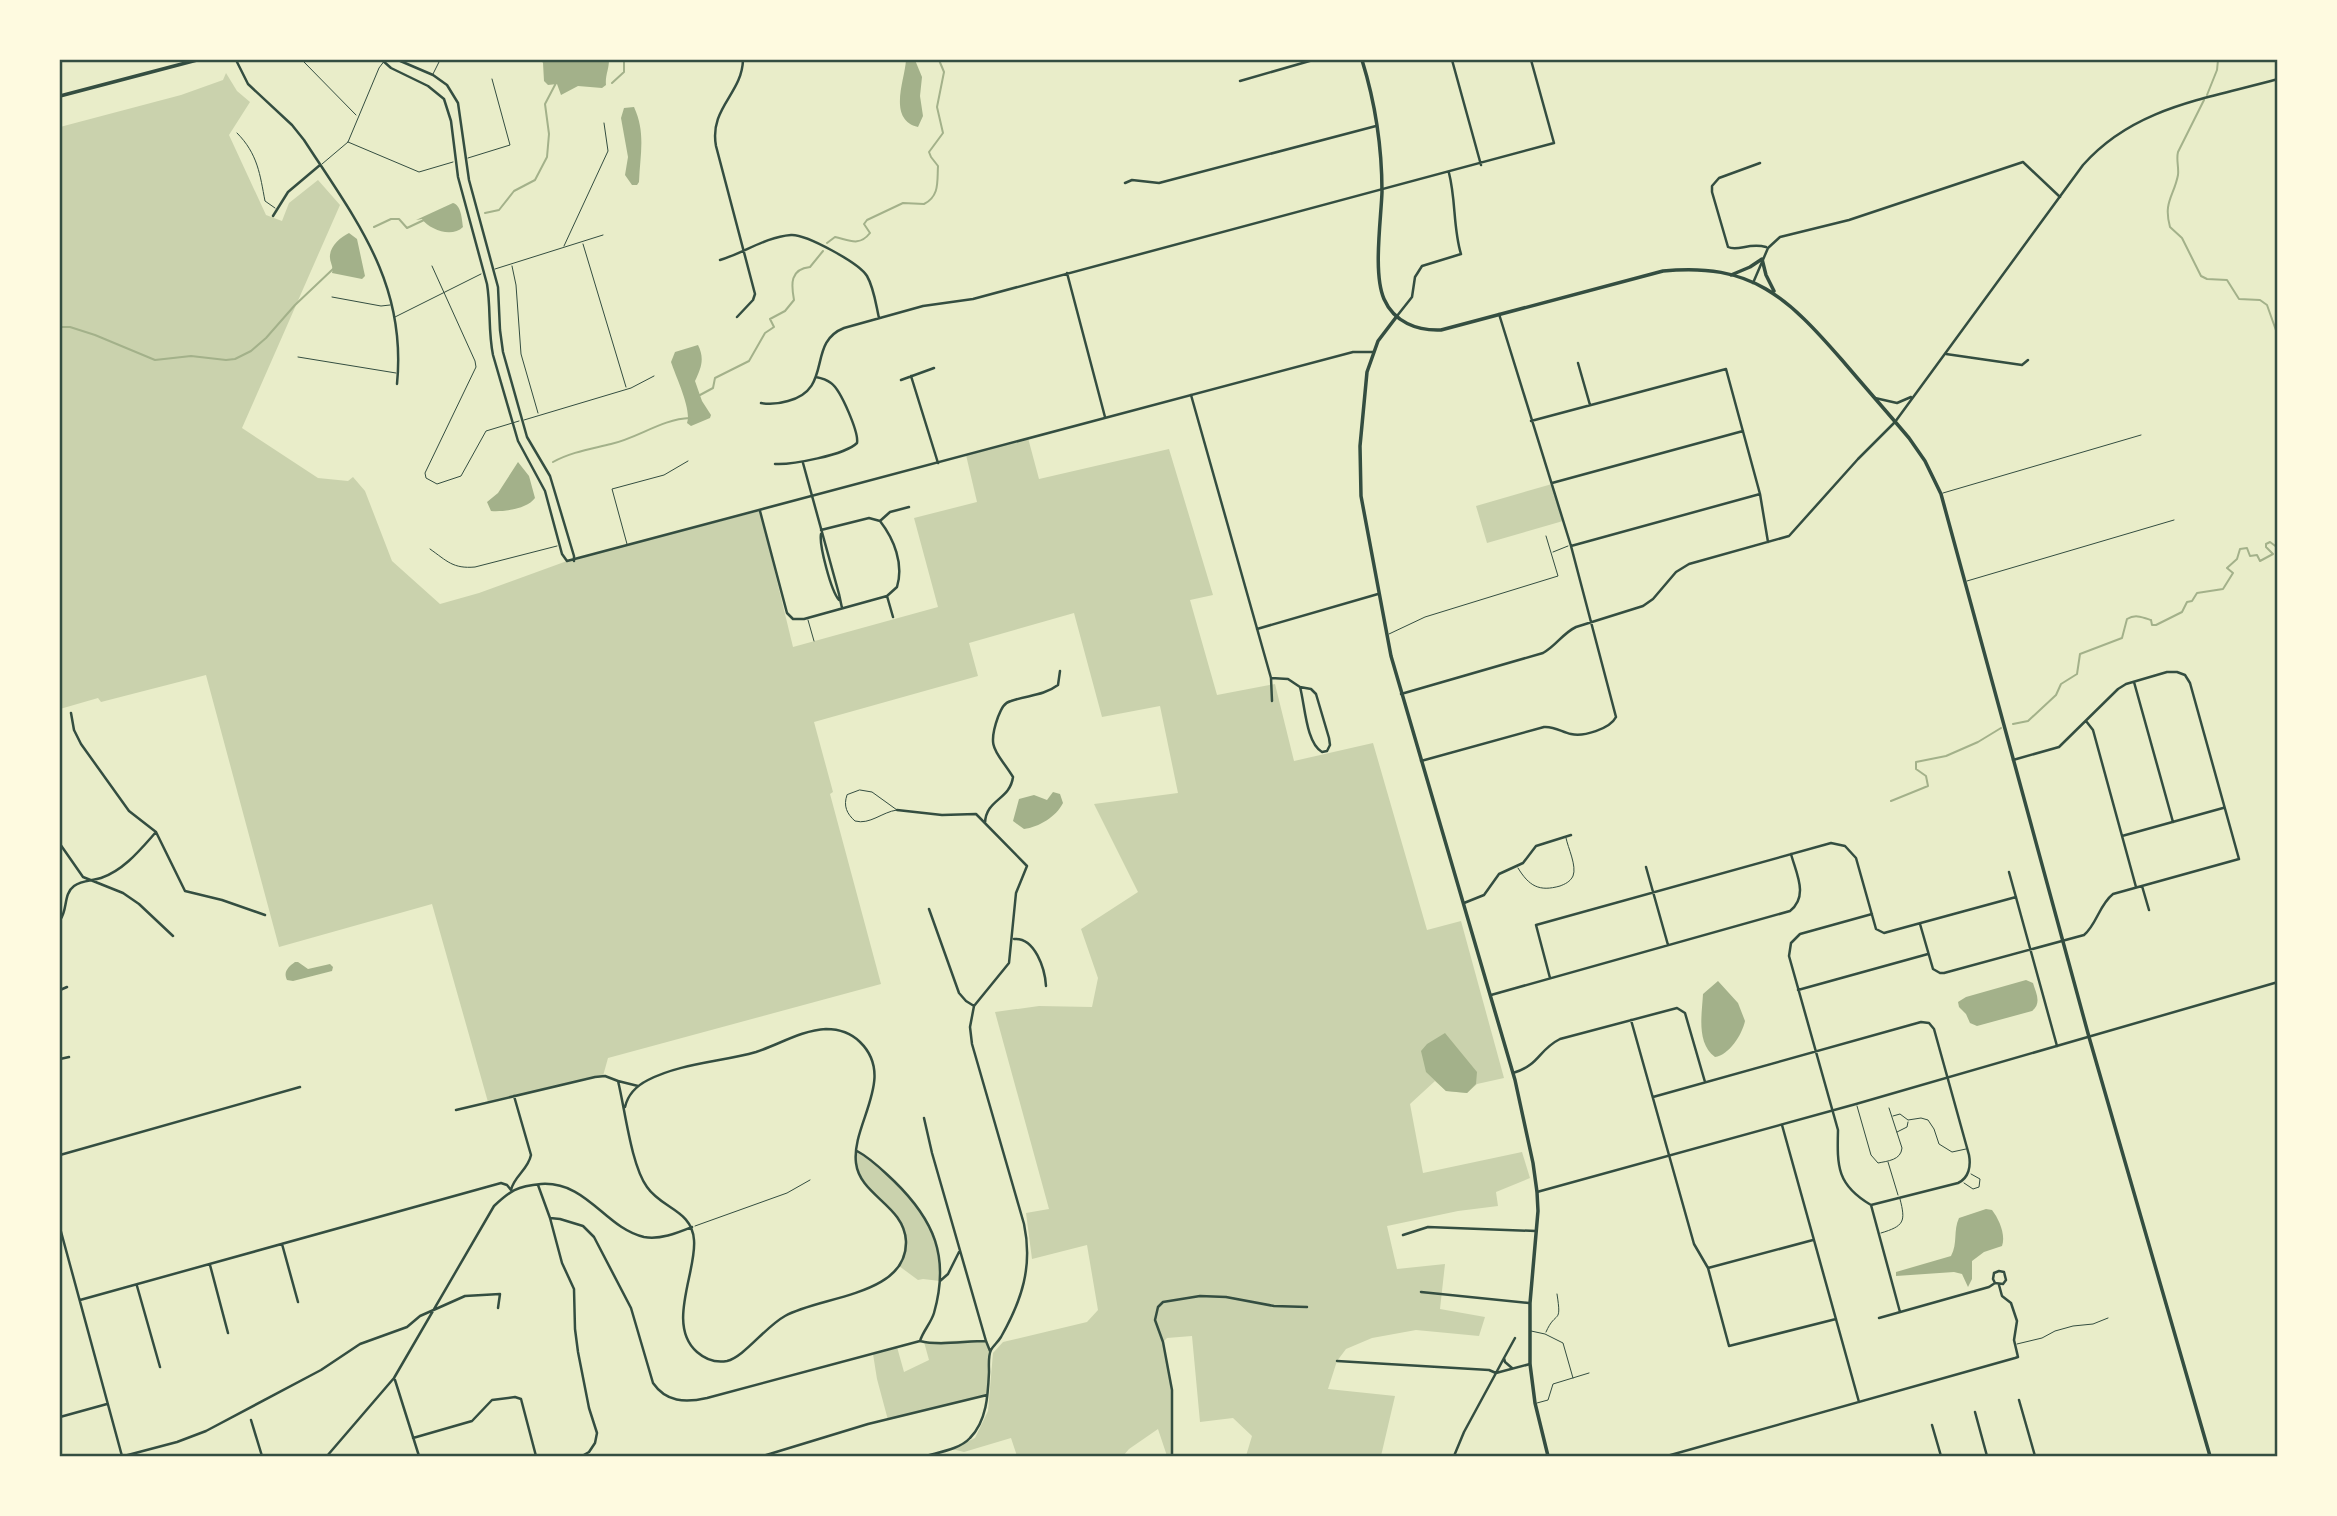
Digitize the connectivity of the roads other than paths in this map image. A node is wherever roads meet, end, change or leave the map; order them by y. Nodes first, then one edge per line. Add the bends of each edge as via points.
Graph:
1 (197, 60) edge
2 (236, 60) edge
3 (383, 60) edge
4 (398, 60) edge
5 (440, 60) edge
6 (743, 60) edge
7 (1313, 60) edge
8 (1362, 60) edge
9 (1452, 60) edge
10 (1531, 60) edge
11 (304, 62) dead end
12 (433, 75) junction
13 (492, 79) dead end
14 (2277, 79) edge
15 (1240, 81) dead end
16 (60, 96) edge
17 (357, 117) junction
18 (604, 123) dead end
19 (1377, 126) junction
20 (237, 133) dead end
21 (348, 142) junction
22 (466, 159) junction
23 (456, 162) junction
24 (1760, 163) dead end
25 (1481, 164) junction
26 (320, 165) junction
27 (1449, 173) junction
28 (1125, 183) dead end
29 (1382, 190) junction
30 (2060, 197) junction
31 (277, 209) junction
32 (273, 216) dead end
33 (603, 235) dead end
34 (582, 242) junction
35 (563, 248) junction
36 (1768, 248) junction
37 (744, 250) junction
38 (1762, 259) junction
39 (720, 260) dead end
40 (512, 264) junction
41 (432, 266) dead end
42 (494, 270) junction
43 (484, 272) junction
44 (1066, 273) junction
45 (1730, 275) junction
46 (1753, 283) junction
47 (443, 293) junction
48 (1774, 293) junction
49 (332, 297) dead end
50 (392, 304) junction
51 (1499, 314) junction
52 (1397, 316) junction
53 (395, 317) junction
54 (737, 317) dead end
55 (879, 318) junction
56 (1373, 352) junction
57 (1946, 354) junction
58 (298, 357) dead end
59 (2028, 360) dead end
60 (1578, 363) dead end
61 (934, 368) dead end
62 (398, 373) junction
63 (654, 376) dead end
64 (911, 376) junction
65 (816, 377) junction
66 (901, 380) dead end
67 (397, 384) dead end
68 (626, 389) junction
69 (1191, 395) junction
70 (1914, 396) junction
71 (1874, 397) junction
72 (761, 403) dead end
73 (1590, 405) junction
74 (539, 415) junction
75 (1105, 417) junction
76 (522, 421) junction
77 (1531, 421) junction
78 (1895, 422) junction
79 (512, 423) junction
80 (1743, 432) junction
81 (2141, 435) dead end
82 (688, 461) dead end
83 (803, 461) junction
84 (938, 463) junction
85 (775, 464) dead end
86 (1552, 483) junction
87 (554, 488) junction
88 (545, 491) junction
89 (1760, 494) junction
90 (1941, 494) junction
91 (812, 497) junction
92 (909, 507) dead end
93 (760, 511) junction
94 (2174, 520) dead end
95 (880, 521) junction
96 (821, 530) junction
97 (1546, 536) dead end
98 (1768, 542) junction
99 (560, 545) junction
100 (627, 546) junction
101 (1571, 546) junction
102 (430, 549) dead end
103 (1551, 552) junction
104 (574, 561) junction
105 (1964, 581) junction
106 (1378, 594) junction
107 (887, 596) junction
108 (842, 608) junction
109 (893, 617) dead end
110 (807, 618) junction
111 (1591, 622) junction
112 (1257, 629) junction
113 (1387, 635) junction
114 (814, 641) dead end
115 (1060, 671) dead end
116 (1271, 678) junction
117 (2134, 682) junction
118 (1300, 687) junction
119 (1401, 694) junction
120 (1272, 701) dead end
121 (71, 713) dead end
122 (2086, 721) junction
123 (2013, 760) junction
124 (1421, 761) junction
125 (2224, 808) junction
126 (897, 810) junction
127 (2173, 822) junction
128 (985, 823) junction
129 (156, 832) junction
130 (1571, 835) dead end
131 (2122, 836) junction
132 (1565, 837) junction
133 (60, 844) edge
134 (1791, 854) junction
135 (1517, 866) junction
136 (1646, 867) dead end
137 (2009, 872) dead end
138 (87, 880) junction
139 (2142, 886) junction
140 (2136, 887) junction
141 (1653, 892) junction
142 (2016, 897) junction
143 (1464, 903) junction
144 (929, 909) dead end
145 (2149, 909) dead end
146 (1872, 914) junction
147 (265, 915) dead end
148 (60, 920) edge
149 (1920, 924) junction
150 (173, 936) dead end
151 (1012, 939) junction
152 (2063, 941) junction
153 (1668, 945) junction
154 (2031, 949) junction
155 (1928, 954) junction
156 (1550, 978) junction
157 (2277, 982) edge
158 (1046, 986) dead end
159 (67, 988) dead end
160 (60, 990) edge
161 (1798, 990) junction
162 (1491, 995) junction
163 (974, 1006) junction
164 (1631, 1020) junction
165 (2089, 1037) junction
166 (2057, 1046) junction
167 (1815, 1051) junction
168 (69, 1057) dead end
169 (60, 1059) edge
170 (1513, 1073) junction
171 (1948, 1078) junction
172 (618, 1080) junction
173 (1704, 1082) junction
174 (638, 1086) junction
175 (300, 1087) dead end
176 (514, 1096) junction
177 (1653, 1097) junction
178 (1857, 1104) junction
179 (625, 1107) junction
180 (1889, 1108) dead end
181 (456, 1110) dead end
182 (1832, 1111) junction
183 (1892, 1116) junction
184 (924, 1118) dead end
185 (1908, 1120) junction
186 (1782, 1124) junction
187 (1897, 1132) junction
188 (1968, 1149) junction
189 (855, 1150) junction
190 (60, 1156) edge
191 (1669, 1156) junction
192 (1888, 1161) junction
193 (1968, 1172) junction
194 (810, 1180) dead end
195 (1963, 1181) junction
196 (538, 1185) junction
197 (511, 1190) junction
198 (1537, 1192) junction
199 (1899, 1197) junction
200 (1871, 1205) junction
201 (550, 1217) junction
202 (692, 1227) junction
203 (60, 1228) edge
204 (1536, 1231) junction
205 (1879, 1233) junction
206 (1403, 1235) dead end
207 (1814, 1240) junction
208 (282, 1244) junction
209 (960, 1250) junction
210 (210, 1265) junction
211 (1708, 1268) junction
212 (940, 1281) junction
213 (137, 1284) junction
214 (1421, 1292) dead end
215 (1557, 1294) dead end
216 (80, 1300) junction
217 (298, 1302) dead end
218 (1530, 1303) junction
219 (1307, 1307) dead end
220 (498, 1308) dead end
221 (1900, 1312) junction
222 (430, 1313) junction
223 (1879, 1318) dead end
224 (2108, 1318) dead end
225 (1836, 1319) junction
226 (1529, 1330) junction
227 (228, 1333) dead end
228 (1545, 1334) junction
229 (1514, 1338) dead end
230 (920, 1341) junction
231 (986, 1341) junction
232 (2015, 1345) junction
233 (990, 1351) junction
234 (1504, 1358) junction
235 (1337, 1361) dead end
236 (1530, 1364) junction
237 (160, 1367) dead end
238 (1512, 1368) junction
239 (1496, 1373) junction
240 (1589, 1373) dead end
241 (394, 1378) junction
242 (1573, 1378) junction
243 (988, 1395) junction
244 (2019, 1400) dead end
245 (1859, 1402) junction
246 (1535, 1403) junction
247 (107, 1404) junction
248 (1975, 1412) dead end
249 (60, 1417) edge
250 (251, 1420) dead end
251 (1932, 1425) dead end
252 (413, 1438) junction
253 (123, 1457) edge
254 (262, 1457) edge
255 (327, 1457) edge
256 (419, 1457) edge
257 (536, 1457) edge
258 (582, 1457) edge
259 (763, 1457) edge
260 (926, 1457) edge
261 (1172, 1457) edge
262 (1454, 1457) edge
263 (1548, 1457) edge
264 (1667, 1457) edge
265 (1941, 1457) edge
266 (1987, 1457) edge
267 (2035, 1457) edge
268 (2210, 1457) edge

1 - 16 main road
2 - 26 street via 248,84 292,125
3 - 17 lane
3 - 23 street via 444,99 452,121
4 - 12 street
5 - 12 lane
6 - 37 street via 738,81 719,113 715,138
7 - 15 street
8 - 19 main road
9 - 25 street
10 - 25 street via 1554,143
11 - 17 lane
12 - 22 street via 447,85 458,103
13 - 22 lane via 510,145
14 - 30 street via 2147,117 2093,154
17 - 21 lane
18 - 35 lane via 608,151
19 - 28 street via 1158,183
19 - 29 main road
20 - 31 lane via 261,172 265,201
21 - 23 lane via 419,172
21 - 26 lane
22 - 42 street
23 - 43 street
24 - 36 street via 1714,181 1712,192 1728,247 1756,244
25 - 27 street
26 - 31 street via 288,192
26 - 50 street via 366,236
27 - 29 street
27 - 52 street via 1461,254 1422,266 1412,297
29 - 44 street
29 - 52 main road via 1380,286
30 - 36 street via 2023,162 1849,220 1786,234
30 - 57 street
31 - 32 street
33 - 34 lane
34 - 35 lane
34 - 68 lane
35 - 40 lane
36 - 38 street
37 - 39 street
37 - 54 street via 755,294
37 - 55 street via 790,236 804,237 862,270
38 - 45 main road
38 - 46 street
38 - 48 main road
40 - 42 lane
40 - 74 lane via 521,354
41 - 47 lane
42 - 76 street via 500,338
43 - 47 lane
43 - 79 street via 490,301 490,342
44 - 55 street
44 - 75 street
45 - 46 main road
45 - 51 main road via 1663,271
46 - 48 main road
47 - 53 lane
47 - 79 lane via 476,367 426,478 437,484 461,476 486,431
48 - 71 main road via 1810,323
49 - 50 lane
50 - 53 street
51 - 52 main road via 1441,330 1420,329
51 - 77 street
52 - 56 main road
53 - 62 street
55 - 65 street via 833,334 823,348
56 - 69 street via 1353,352
56 - 106 main road via 1359,462
57 - 59 street via 2022,365
57 - 70 street
58 - 62 lane
60 - 73 street
61 - 64 street
62 - 67 street
63 - 68 lane
64 - 66 street
64 - 84 street
65 - 72 street via 798,398 774,405
65 - 83 street via 834,385 858,439 849,449
68 - 74 lane
69 - 75 street
69 - 112 street
70 - 71 street via 1897,403
70 - 78 street
71 - 78 main road
73 - 77 street
73 - 80 street via 1726,369
74 - 76 lane
75 - 84 street
76 - 79 lane
76 - 87 street
77 - 86 street
78 - 90 main road via 1925,461
78 - 98 street via 1794,533
79 - 88 street
80 - 86 street
80 - 89 street
81 - 90 lane
82 - 100 lane via 664,475 612,489
83 - 85 street
83 - 91 street
84 - 91 street
86 - 101 street
87 - 88 street
87 - 104 street
88 - 99 street
89 - 98 street
89 - 101 street
90 - 105 main road
91 - 93 street
91 - 96 street
92 - 95 street via 890,512
93 - 100 street
93 - 110 street via 787,614 796,621
94 - 105 lane
95 - 96 street via 869,518
95 - 107 street via 893,542 899,573 897,587
96 - 108 street
97 - 103 lane
98 - 111 street via 1689,564 1643,606
99 - 102 lane via 461,569
99 - 104 street via 567,561
100 - 104 street
101 - 103 lane
101 - 111 street
103 - 113 lane via 1558,576 1424,617
105 - 123 main road
106 - 112 street
106 - 113 main road
107 - 108 street
107 - 109 street
108 - 110 street
110 - 114 lane
111 - 119 street via 1568,631 1543,653
111 - 124 street via 1616,713 1608,726 1578,735 1549,726
112 - 116 street
113 - 119 main road
115 - 128 street via 1058,685 1049,691 1009,701 1002,708 992,742 995,754 1013,777 1004,795 989,807
116 - 118 street via 1288,679
116 - 120 street
117 - 122 street via 2118,689
117 - 125 street via 2167,672 2185,675
117 - 127 street
118 - 118 street via 1316,694 1329,738 1327,751 1316,749 1312,740
119 - 124 main road
121 - 129 street via 80,744 107,782 128,811
122 - 123 street via 2059,747
122 - 131 street via 2093,730
123 - 152 main road
124 - 143 main road
125 - 127 street
125 - 139 street via 2239,859
126 - 126 lane via 866,790 852,792 845,801 850,817 861,823
126 - 128 street via 942,816 976,814
127 - 131 street
128 - 151 street via 1027,866 1016,893
129 - 138 street via 118,870
129 - 147 street via 185,891
130 - 132 street
131 - 140 street
132 - 135 street via 1536,846
132 - 135 lane via 1574,869 1568,883 1538,888 1528,883
133 - 138 street
134 - 141 street
134 - 146 street via 1830,843 1849,849 1858,863
134 - 153 street via 1801,891 1794,908
135 - 143 street via 1499,874 1484,895
136 - 141 street
137 - 142 street
138 - 148 street via 68,892
138 - 150 street via 123,893
139 - 140 street
139 - 145 street
140 - 152 street via 2113,894 2105,900 2091,929
141 - 153 street
141 - 156 street via 1536,925
142 - 149 street
142 - 154 street
143 - 162 main road
144 - 163 street via 959,993
146 - 149 street via 1876,929 1884,933
146 - 161 street via 1795,938 1788,956
149 - 155 street
151 - 158 street via 1019,938 1033,948
151 - 163 street via 1009,963
152 - 154 street
152 - 165 main road
153 - 156 street
154 - 155 street via 1940,973 1933,969
154 - 166 street
155 - 161 street
156 - 162 street
157 - 165 street
159 - 160 street
161 - 167 street
162 - 170 main road
163 - 233 street via 972,1044 1029,1247 1021,1296
164 - 170 street via 1560,1039 1534,1065
164 - 173 street via 1682,1009
164 - 177 street
165 - 166 street
165 - 268 main road
166 - 171 street
167 - 171 street via 1925,1021 1934,1029
167 - 173 street
167 - 182 street
168 - 169 street
170 - 198 main road
171 - 178 street
171 - 188 street
172 - 174 street
172 - 176 street via 595,1077
172 - 179 street
173 - 177 street
174 - 179 street
174 - 189 street via 658,1075 754,1052 813,1032 837,1030 853,1036 871,1060 873,1095
175 - 190 street
176 - 181 street
176 - 197 street via 531,1155
177 - 191 street
178 - 182 street
178 - 192 lane via 1872,1159
179 - 202 street via 626,1125 645,1184 657,1198 682,1213
180 - 183 lane
182 - 186 street
182 - 200 street via 1844,1182
183 - 185 lane via 1900,1114
183 - 187 lane
184 - 209 street
185 - 187 lane via 1907,1127
185 - 188 lane via 1928,1120 1939,1144 1952,1152
186 - 191 street
186 - 207 street
187 - 192 lane via 1901,1154
188 - 193 street
189 - 202 street via 863,1183 897,1217 904,1231 906,1241 897,1270 874,1286 793,1311 774,1322 742,1353 718,1362 690,1344 684,1321 695,1242
189 - 212 street via 905,1192 926,1219 937,1243
191 - 198 street
191 - 211 street via 1694,1244
192 - 199 lane
193 - 195 street
193 - 195 lane via 1980,1179 1979,1187 1973,1189
194 - 202 lane via 787,1193
195 - 199 street
196 - 197 street
196 - 201 street
196 - 202 street via 569,1188 645,1237
197 - 208 street via 501,1183
197 - 222 street via 494,1206
198 - 204 main road
199 - 200 street
199 - 205 lane via 1903,1222
200 - 205 street
201 - 230 street via 583,1226 594,1237 631,1308 653,1382 658,1391 677,1401 707,1398
201 - 258 street via 574,1289 578,1352 597,1433 595,1443
203 - 216 street
204 - 206 street via 1428,1227
204 - 218 main road
205 - 221 street
207 - 211 street
207 - 225 street
208 - 210 street
208 - 217 street
209 - 212 street
209 - 231 street
210 - 213 street
210 - 227 street
211 - 225 street via 1729,1346
212 - 230 street via 934,1315
213 - 216 street
213 - 237 street
214 - 218 street
215 - 228 lane via 1559,1318
216 - 247 street
218 - 226 main road
219 - 261 street via 1200,1296 1163,1302 1158,1307 1155,1320 1172,1390
220 - 222 street via 500,1294 480,1294
221 - 223 street
221 - 232 street via 1997,1284 2017,1321
222 - 241 street
222 - 253 street via 360,1344 206,1431
224 - 232 lane
225 - 245 street
226 - 228 lane
226 - 236 main road
228 - 242 lane via 1563,1343
229 - 234 street
230 - 231 street
231 - 233 street
232 - 245 street via 2018,1357
233 - 243 street
234 - 238 street
234 - 239 street
235 - 239 street
236 - 238 street
236 - 246 main road
238 - 239 street
239 - 262 street
240 - 242 lane
241 - 252 street
241 - 255 street
242 - 246 lane via 1553,1384 1548,1400
243 - 259 street via 868,1424
243 - 260 street via 985,1412 970,1440
244 - 267 street
245 - 264 street
246 - 263 main road
247 - 249 street
247 - 253 street
248 - 266 street
250 - 254 street
251 - 265 street
252 - 256 street
252 - 257 street via 472,1421 492,1400 515,1397 521,1399

